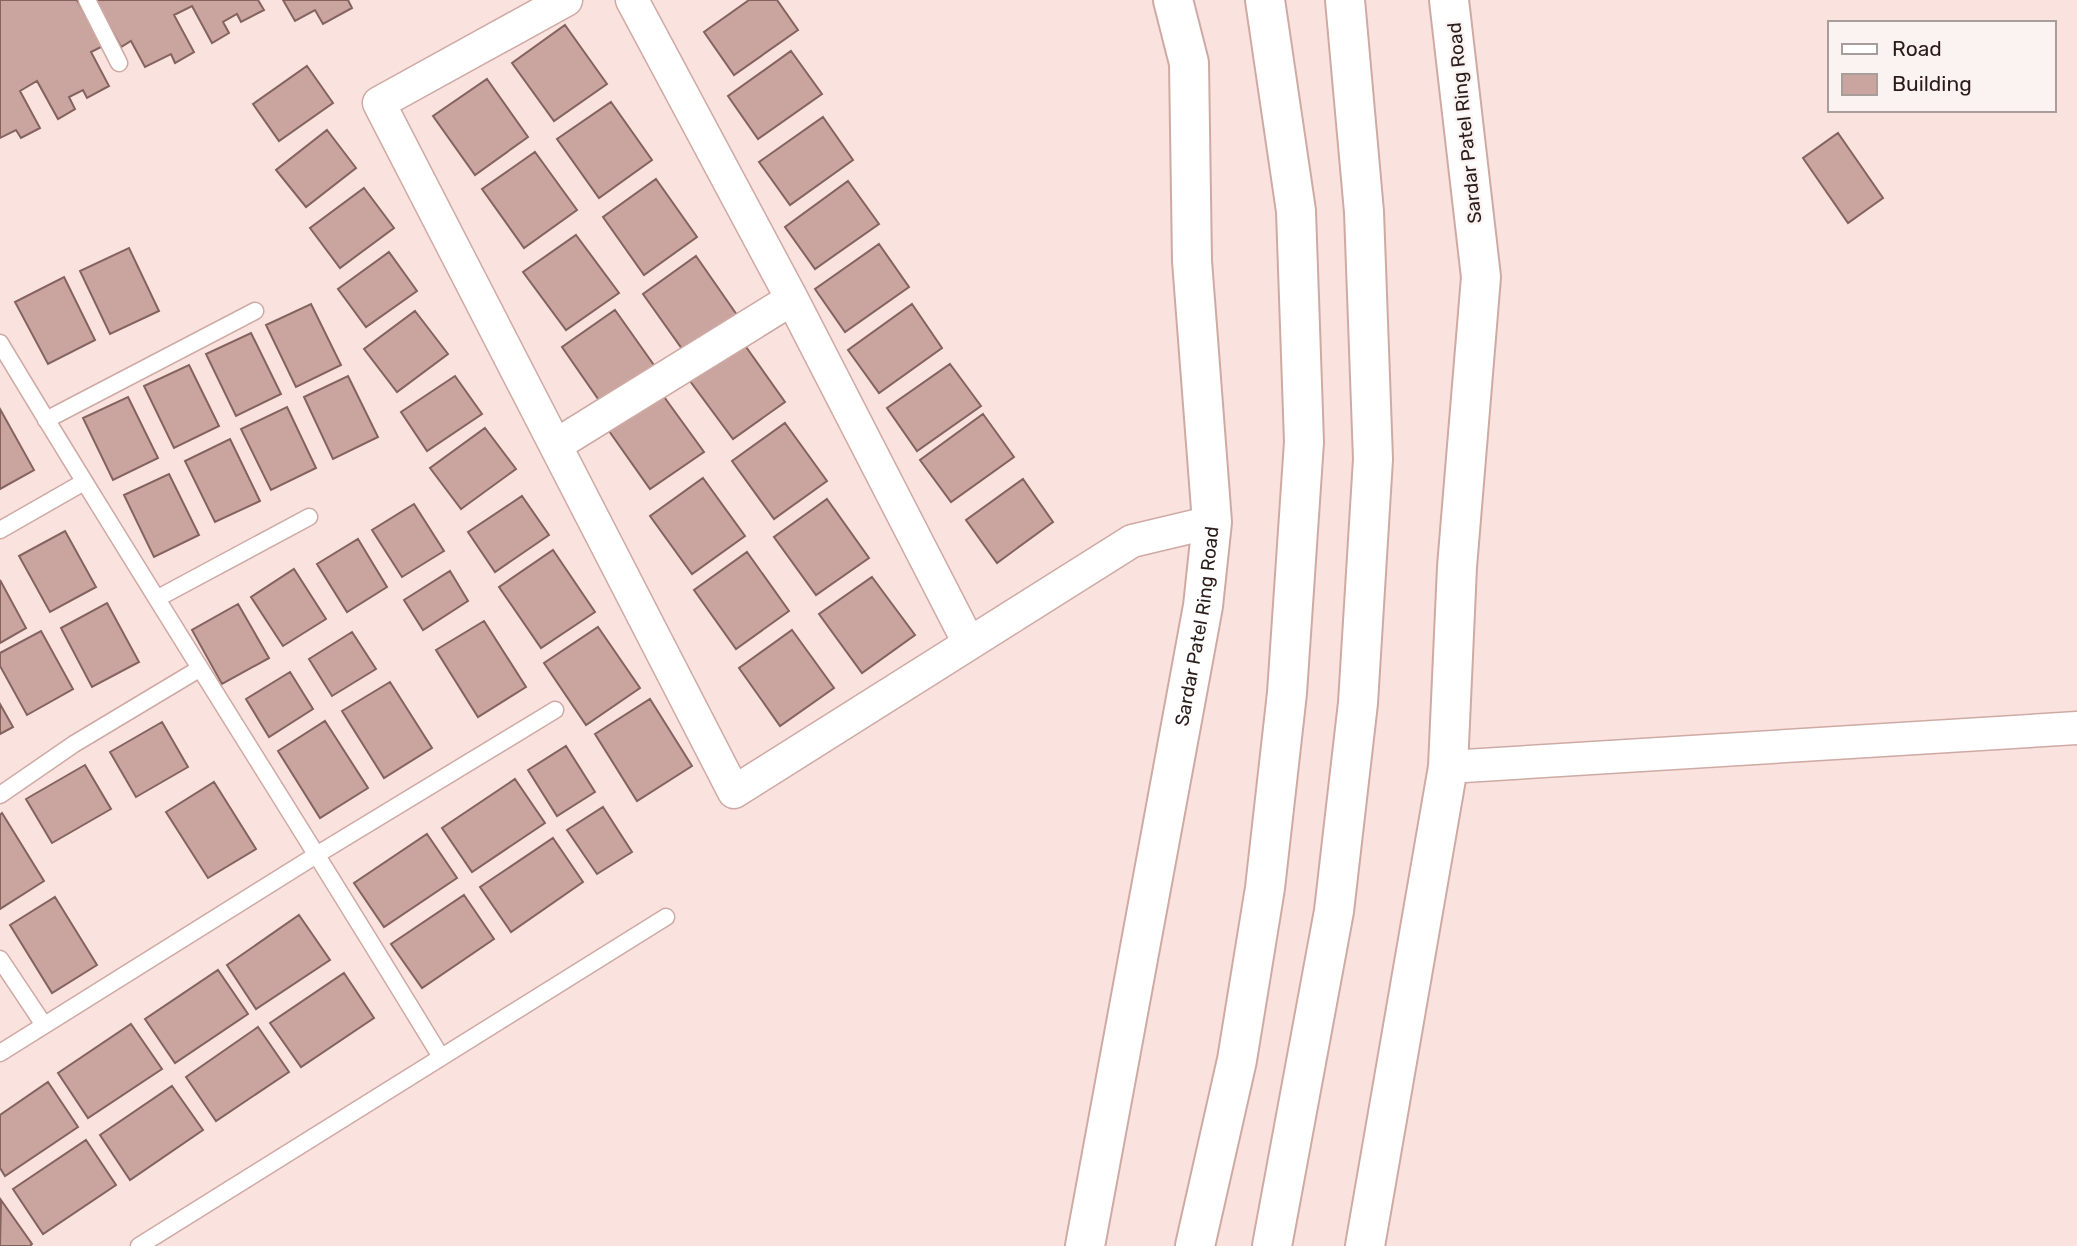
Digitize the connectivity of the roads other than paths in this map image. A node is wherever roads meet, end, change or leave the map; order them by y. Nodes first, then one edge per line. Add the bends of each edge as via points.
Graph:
1 (87, 0) edge
2 (566, 0) edge
3 (632, 0) edge
4 (1173, 0) edge
5 (1265, 0) edge
6 (1345, 0) edge
7 (1449, 0) edge
8 (119, 63) dead end
9 (792, 299) junction
10 (255, 311) dead end
11 (0, 343) edge
12 (46, 420) junction
13 (556, 445) junction
14 (84, 482) junction
15 (310, 517) dead end
16 (1212, 522) junction
17 (0, 530) edge
18 (158, 598) junction
19 (969, 643) junction
20 (199, 669) junction
21 (555, 710) dead end
22 (2077, 728) edge
23 (1448, 766) junction
24 (0, 795) edge
25 (318, 854) junction
26 (666, 917) dead end
27 (0, 959) edge
28 (44, 1025) junction
29 (0, 1053) edge
30 (441, 1058) junction
31 (139, 1246) edge
32 (1086, 1246) edge
33 (1195, 1246) edge
34 (1272, 1246) edge
35 (1365, 1246) edge

1 - 8 lane
2 - 13 street via 379,103
3 - 9 street
4 - 16 main road, Sardar Patel Ring Road via 1189,63 1192,261
5 - 33 main road via 1296,211 1304,442 1287,692 1265,888 1237,1059
6 - 34 main road via 1364,212 1373,460 1358,703 1334,911
7 - 23 main road, Sardar Patel Ring Road via 1481,277 1457,567
9 - 13 street
9 - 19 street
10 - 12 lane
11 - 12 lane
12 - 14 lane
13 - 19 street via 734,792
14 - 17 lane
14 - 18 lane
15 - 18 lane
16 - 19 street via 1132,541
16 - 32 main road, Sardar Patel Ring Road via 1203,606
18 - 20 lane
20 - 24 lane
20 - 25 lane
21 - 25 lane
22 - 23 street
23 - 35 main road, Sardar Patel Ring Road
25 - 28 lane
25 - 30 lane
26 - 30 lane
27 - 28 lane
28 - 29 lane
30 - 31 lane

